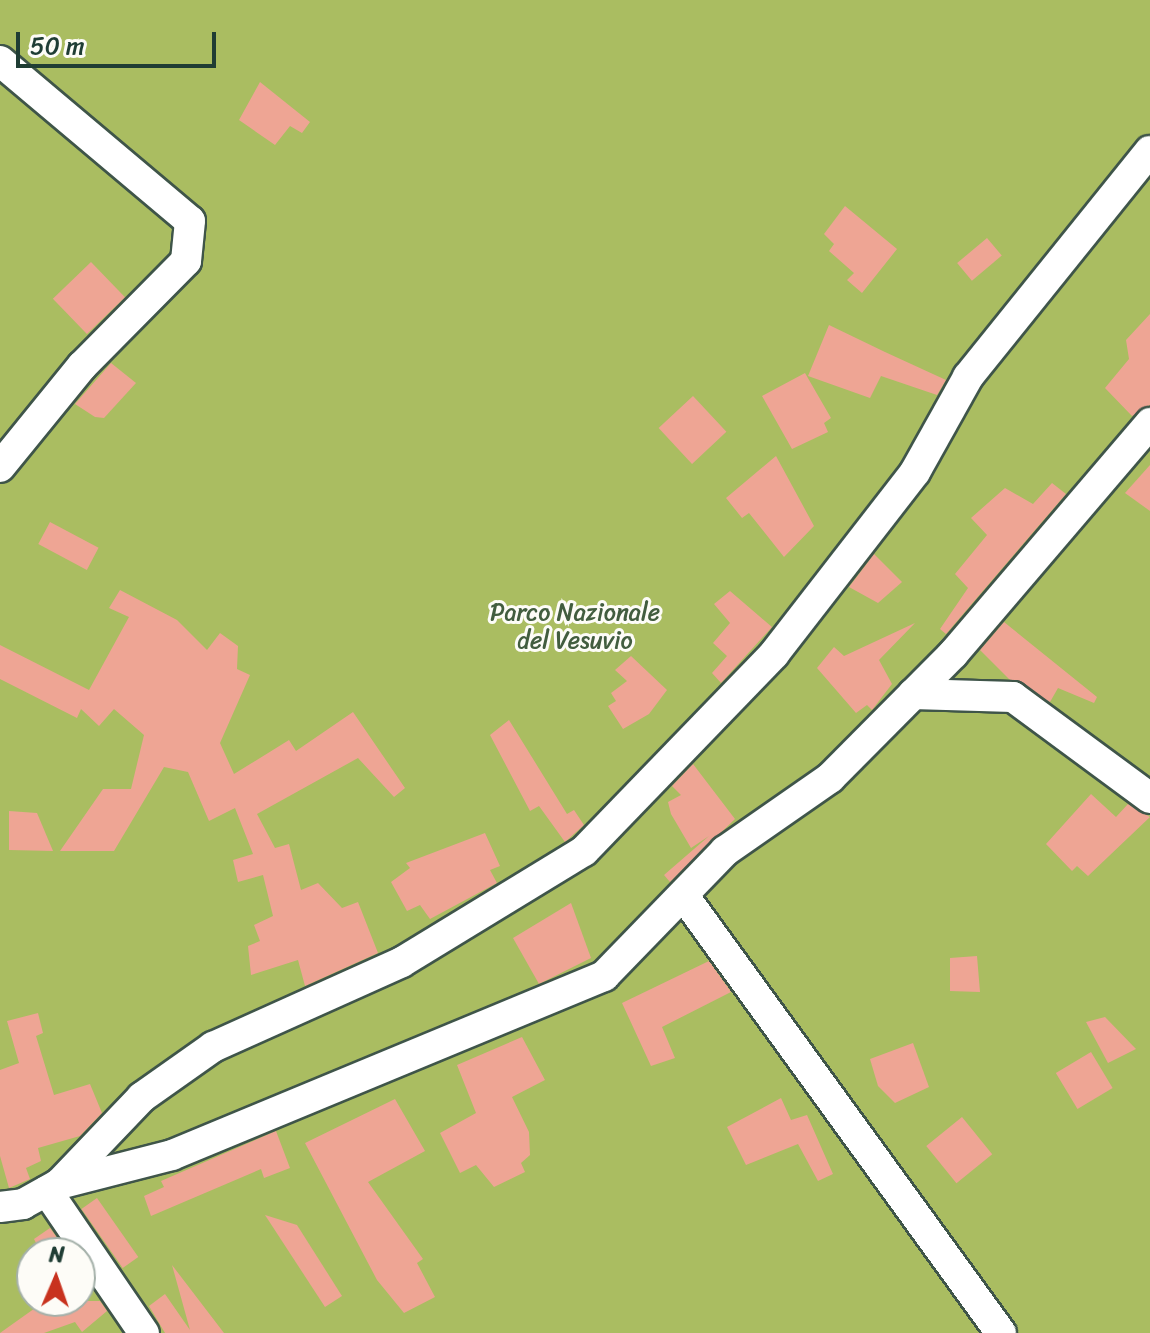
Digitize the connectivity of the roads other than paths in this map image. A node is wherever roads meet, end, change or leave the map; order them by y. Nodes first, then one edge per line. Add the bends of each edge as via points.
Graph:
1 (0, 61) edge
2 (1150, 151) edge
3 (1150, 423) edge
4 (0, 467) edge
5 (913, 694) junction
6 (1150, 798) edge
7 (686, 899) junction
8 (53, 1187) junction
9 (0, 1207) edge
10 (144, 1333) edge
11 (1001, 1333) edge

1 - 4 street via 190,221 186,261 82,366
2 - 8 street via 968,377 915,472 774,654 584,851 402,962 213,1047 142,1097
3 - 5 street
5 - 6 street via 1013,697
5 - 7 street via 830,778 725,851
7 - 8 street via 604,976 513,1019 172,1155
7 - 11 street
8 - 9 street
8 - 10 street

